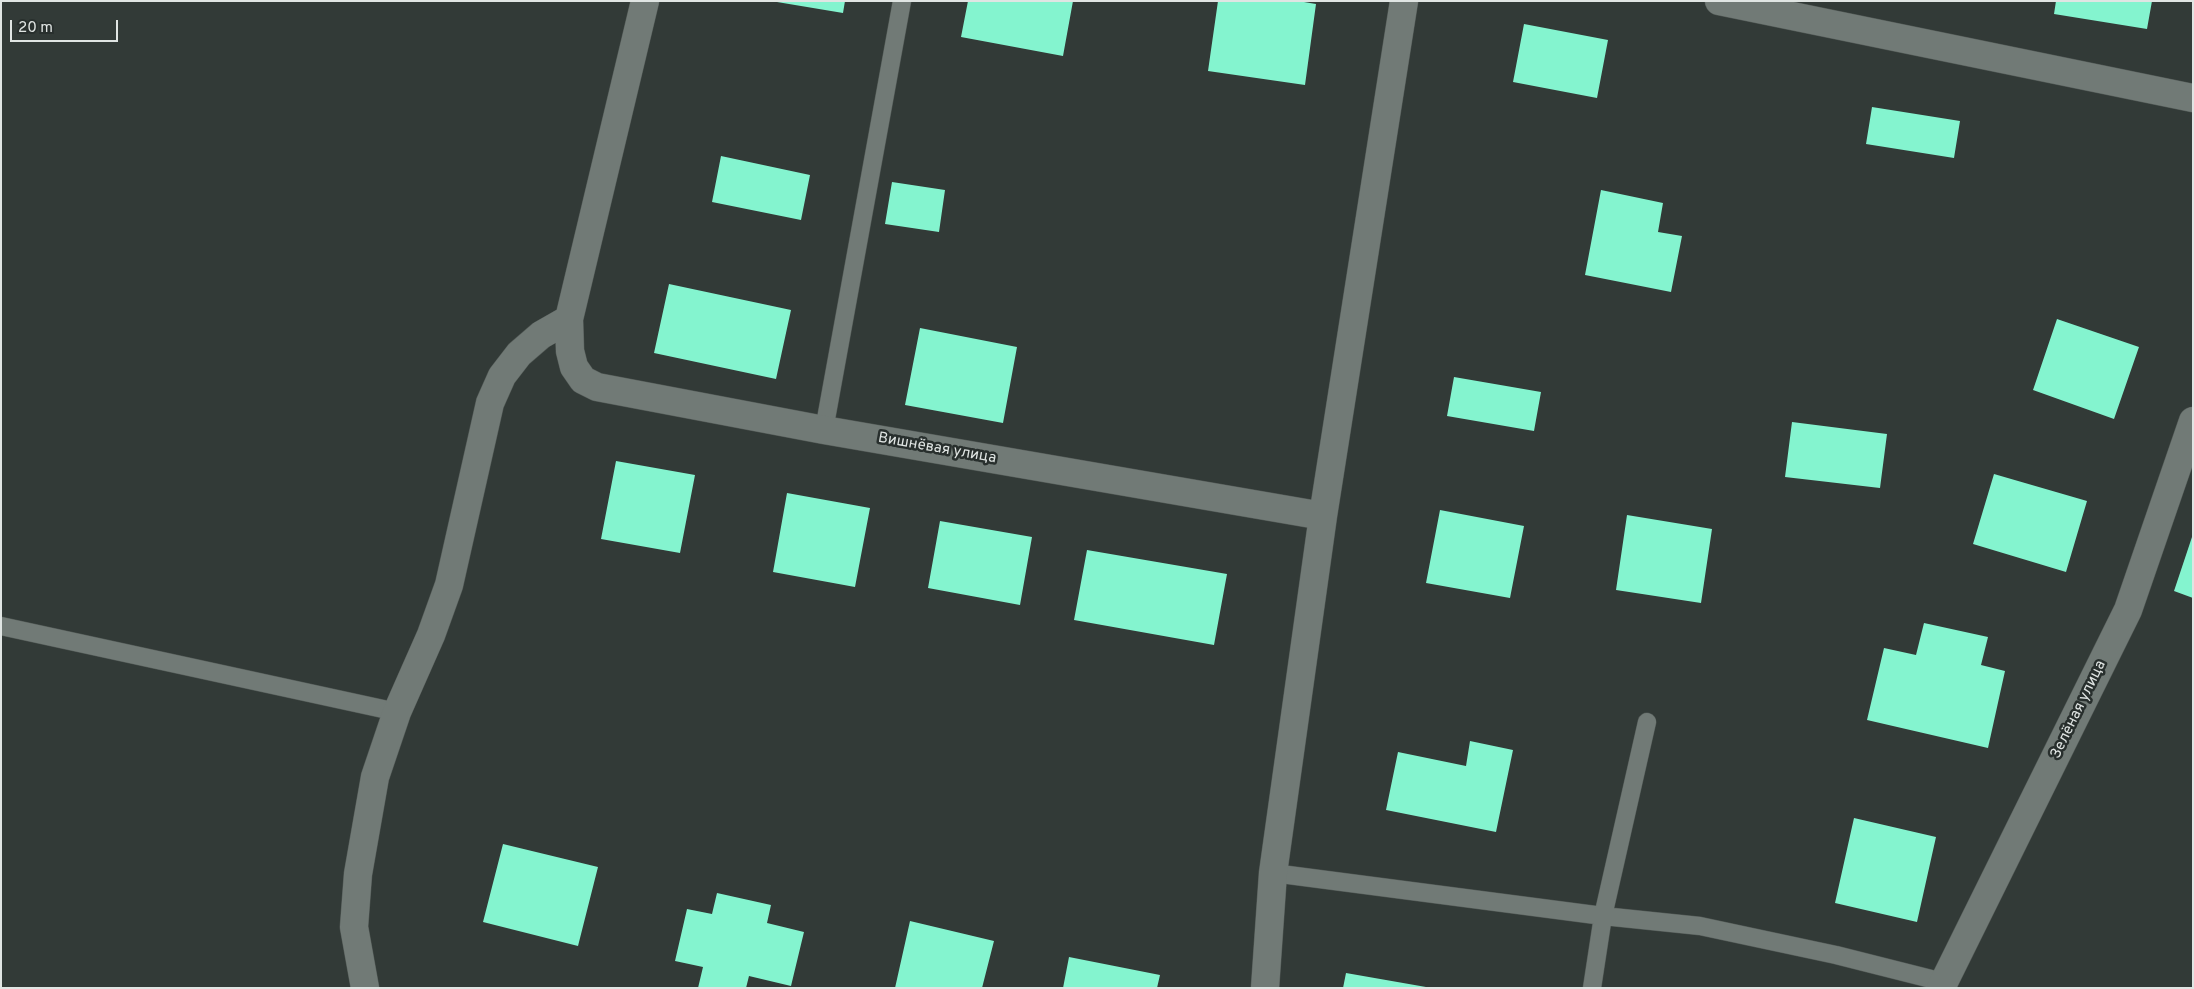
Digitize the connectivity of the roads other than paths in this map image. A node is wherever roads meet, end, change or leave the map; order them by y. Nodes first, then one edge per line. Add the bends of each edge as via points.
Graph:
1 (645, 1) edge
2 (902, 1) edge
3 (1404, 1) edge
4 (1719, 1) edge
5 (2193, 98) edge
6 (569, 319) junction
7 (2193, 421) edge
8 (824, 430) junction
9 (1323, 516) junction
10 (1, 626) edge
11 (397, 712) junction
12 (1646, 722) dead end
13 (1273, 873) junction
14 (1603, 916) junction
15 (1942, 985) edge
16 (365, 988) edge
17 (1265, 988) edge
18 (1592, 988) edge

1 - 6 street, Вишнёвая улица
2 - 8 lane
3 - 9 street
4 - 5 street
6 - 8 street, Вишнёвая улица via 574,367 583,380 597,387
6 - 11 street via 541,335 519,354 502,376 490,403 449,585
7 - 15 street, Зелёная улица via 2128,610
8 - 9 street, Вишнёвая улица
9 - 13 street
10 - 11 lane
11 - 16 street via 375,777 358,874 354,927
12 - 14 lane
13 - 14 lane
13 - 17 street
14 - 15 lane via 1700,926 1836,955
14 - 18 lane

